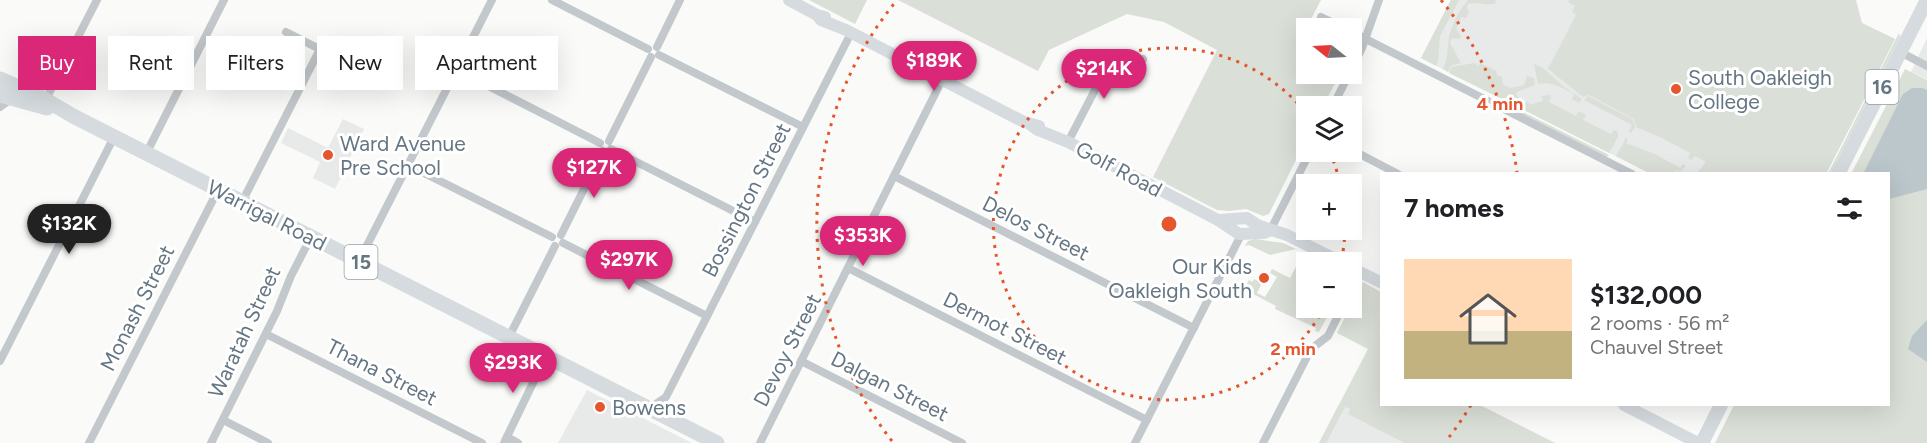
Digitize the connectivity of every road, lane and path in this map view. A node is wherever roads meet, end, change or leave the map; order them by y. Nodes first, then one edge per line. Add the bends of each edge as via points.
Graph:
1 (97, 0) edge
2 (224, 0) edge
3 (552, 0) edge
4 (680, 0) edge
5 (789, 0) edge
6 (1379, 0) edge
7 (1926, 0) edge
8 (488, 1) edge
9 (286, 32) dead end
10 (848, 32) junction
11 (472, 36) edge
12 (1362, 37) edge
13 (1365, 39) junction
14 (1362, 46) edge
15 (317, 48) edge
16 (654, 52) junction
17 (1900, 52) junction
18 (317, 55) edge
19 (1143, 59) dead end
20 (1927, 66) edge
21 (0, 79) edge
22 (942, 80) junction
23 (447, 90) edge
24 (496, 90) edge
25 (6, 96) edge
26 (44, 103) junction
27 (0, 107) edge
28 (803, 127) junction
29 (114, 137) junction
30 (1068, 142) junction
31 (606, 146) junction
32 (146, 154) junction
33 (1362, 155) edge
34 (1305, 162) edge
35 (408, 165) junction
36 (1394, 172) edge
37 (1628, 172) edge
38 (1839, 172) edge
39 (894, 176) junction
40 (218, 190) junction
41 (242, 202) junction
42 (755, 222) junction
43 (1243, 228) junction
44 (1270, 231) junction
45 (311, 237) junction
46 (558, 240) junction
47 (1321, 252) edge
48 (359, 261) junction
49 (848, 268) junction
50 (1362, 273) edge
51 (1380, 282) edge
52 (707, 316) junction
53 (1337, 318) edge
54 (1194, 328) junction
55 (266, 334) junction
56 (509, 337) junction
57 (546, 356) junction
58 (801, 361) junction
59 (0, 362) edge
60 (1626, 406) edge
61 (1720, 406) edge
62 (650, 408) junction
63 (222, 420) junction
64 (1146, 420) junction
65 (505, 440) edge
66 (89, 443) edge
67 (211, 443) edge
68 (268, 443) edge
69 (482, 443) edge
70 (518, 443) edge
71 (717, 443) edge
72 (760, 443) edge
73 (963, 443) edge
74 (1135, 443) edge
75 (1263, 443) edge
76 (1700, 443) edge

1 - 26 street
2 - 32 street
3 - 16 street
4 - 16 street
5 - 10 street, Golf Road via 842,25
6 - 13 street
7 - 17 main road, 16
8 - 11 street
9 - 15 street
10 - 22 street, Golf Road
10 - 28 street, Bossington Street
12 - 13 street
13 - 14 street
13 - 37 street
16 - 28 street
16 - 31 street
17 - 20 street
17 - 38 main road, 16
18 - 41 street
19 - 30 street via 1107,75 1098,84
21 - 26 highway, Warrigal Road / 15
22 - 30 street, Golf Road
22 - 39 street, Devoy Street
23 - 35 street
24 - 31 street
25 - 26 highway, Warrigal Road / 15
25 - 27 street
26 - 29 highway, Warrigal Road / 15
28 - 42 street, Bossington Street
29 - 32 highway, Warrigal Road / 15
29 - 59 street
30 - 43 street, Golf Road via 1218,220
31 - 42 street
31 - 46 street
32 - 40 highway, Warrigal Road / 15
33 - 36 street
34 - 44 street
35 - 46 street
35 - 48 street
39 - 49 street, Devoy Street
39 - 54 street, Delos Street
40 - 41 highway, Warrigal Road / 15
40 - 66 street, Monash Street
41 - 45 highway, Warrigal Road / 15
42 - 52 street, Bossington Street
43 - 44 street
43 - 54 street
44 - 47 street
45 - 48 highway, Warrigal Road / 15
45 - 55 street, Waratah Street
46 - 52 street
46 - 56 street
48 - 56 highway, Warrigal Road / 15
49 - 58 street, Devoy Street
49 - 64 street, Dermot Street
50 - 51 street
52 - 62 street, Bossington Street via 666,397
53 - 75 street via 1328,336 1311,349
54 - 64 street
55 - 63 street, Waratah Street
55 - 69 street, Thana Street
56 - 57 highway, Warrigal Road / 15
57 - 62 highway, Warrigal Road / 15
57 - 65 street
58 - 72 street, Devoy Street
58 - 73 street, Dalgan Street
60 - 76 street
61 - 76 main road
62 - 71 highway, Warrigal Road / 15
63 - 67 street, Waratah Street
63 - 68 street
64 - 74 street
65 - 70 street

